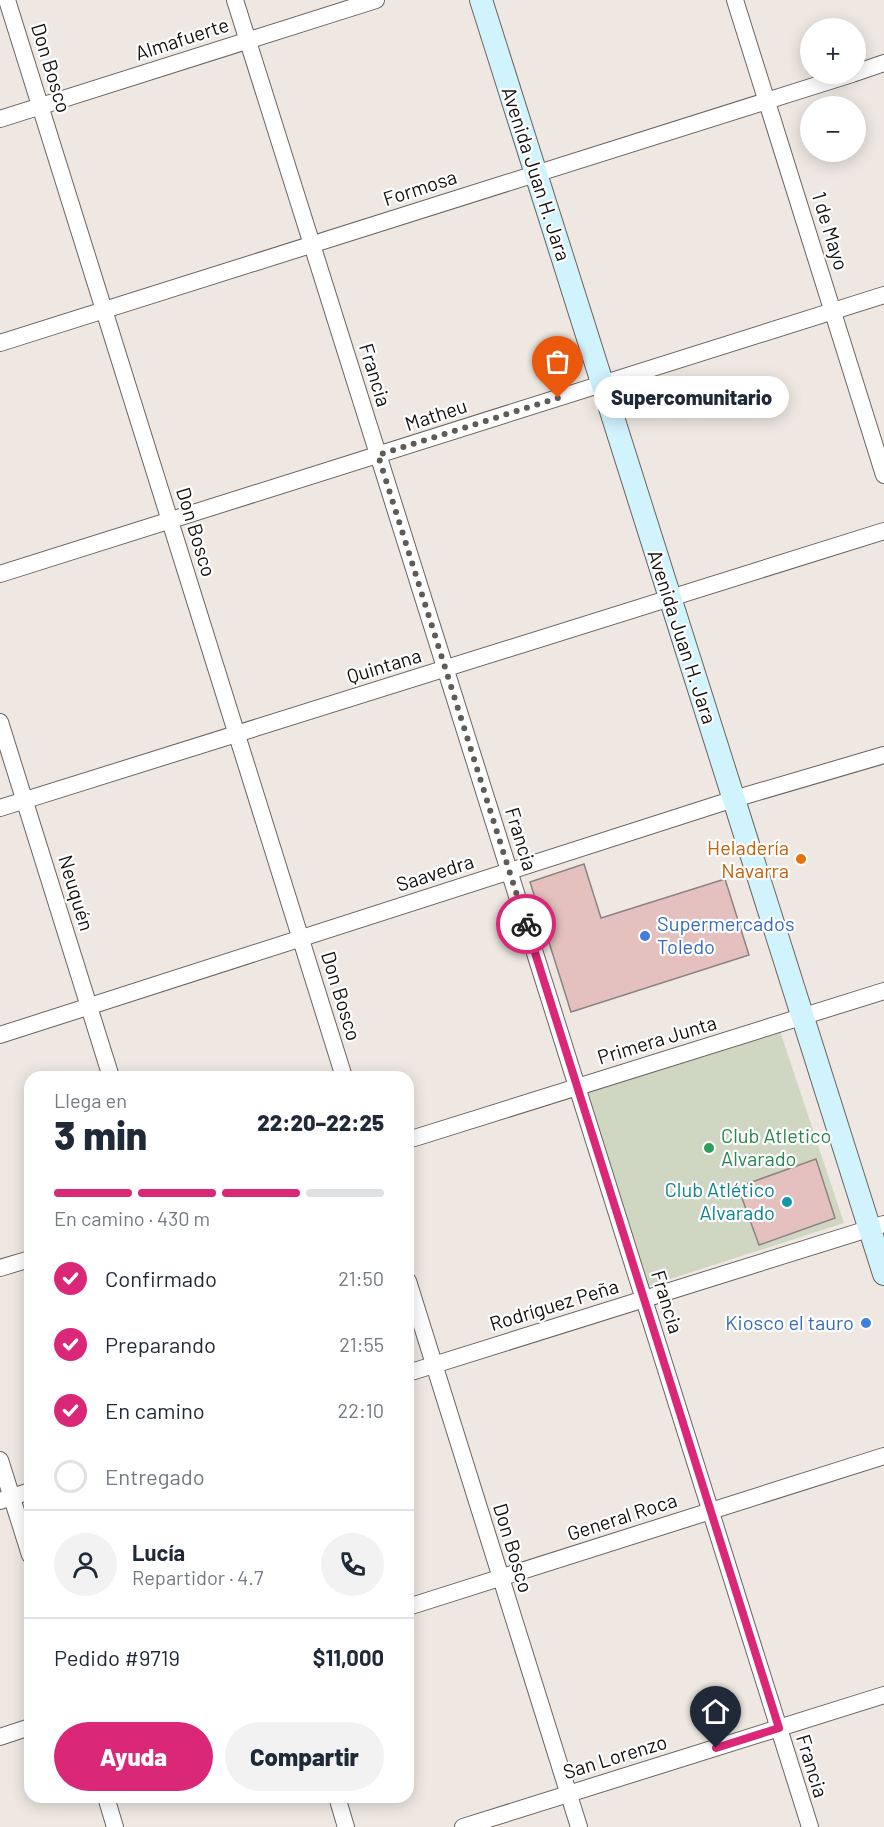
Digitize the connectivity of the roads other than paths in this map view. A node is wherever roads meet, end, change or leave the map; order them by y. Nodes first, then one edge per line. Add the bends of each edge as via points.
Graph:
1 (7, 0) edge
2 (235, 0) edge
3 (376, 0) edge
4 (481, 0) edge
5 (735, 0) edge
6 (248, 40) junction
7 (884, 63) edge
8 (866, 69) edge
9 (819, 84) edge
10 (766, 101) junction
11 (40, 106) junction
12 (0, 119) edge
13 (536, 174) junction
14 (312, 244) junction
15 (884, 295) edge
16 (104, 310) junction
17 (833, 311) junction
18 (0, 343) edge
19 (602, 384) junction
20 (378, 455) junction
21 (884, 476) edge
22 (170, 521) junction
23 (884, 531) edge
24 (0, 574) edge
25 (670, 598) junction
26 (445, 668) junction
27 (0, 722) edge
28 (237, 734) junction
29 (884, 755) edge
30 (734, 799) junction
31 (25, 801) junction
32 (0, 808) edge
33 (509, 871) junction
34 (301, 938) junction
35 (884, 991) edge
36 (89, 1006) junction
37 (803, 1017) junction
38 (0, 1035) edge
39 (109, 1071) edge
40 (342, 1071) edge
41 (577, 1087) junction
42 (414, 1138) edge
43 (877, 1226) edge
44 (24, 1260) edge
45 (0, 1268) edge
46 (884, 1274) edge
47 (644, 1299) junction
48 (414, 1300) edge
49 (434, 1365) junction
50 (414, 1371) edge
51 (884, 1456) edge
52 (0, 1460) edge
53 (24, 1492) edge
54 (4, 1496) edge
55 (710, 1511) junction
56 (24, 1541) edge
57 (501, 1578) junction
58 (414, 1605) edge
59 (884, 1695) edge
60 (779, 1728) junction
61 (24, 1729) edge
62 (0, 1737) edge
63 (568, 1794) junction
64 (108, 1803) edge
65 (339, 1803) edge
66 (115, 1827) edge
67 (346, 1827) edge
68 (463, 1827) edge
69 (579, 1827) edge
70 (810, 1827) edge

1 - 11 street, Don Bosco
2 - 6 street, Francia
3 - 6 street, Almafuerte
4 - 13 main road, Avenida Juan H. Jara
5 - 10 street, 1 de Mayo
6 - 11 street, Almafuerte
6 - 14 street, Francia
7 - 8 street, Formosa
9 - 10 street, Formosa
10 - 13 street, Formosa
10 - 17 street, 1 de Mayo
11 - 12 street, Almafuerte
11 - 16 street, Don Bosco
13 - 14 street, Formosa
13 - 19 main road, Avenida Juan H. Jara
14 - 16 street, Formosa
14 - 20 street, Francia
15 - 17 street, Matheu
16 - 18 street, Formosa
16 - 22 street, Don Bosco
17 - 19 street, Matheu
17 - 21 street, 1 de Mayo
19 - 20 street, Matheu
19 - 25 main road, Avenida Juan H. Jara
20 - 22 street, Matheu
20 - 26 street, Francia
22 - 24 street, Matheu
22 - 28 street, Don Bosco
23 - 25 street, Quintana
25 - 26 street, Quintana
25 - 30 main road, Avenida Juan H. Jara
26 - 28 street, Quintana
26 - 33 street, Francia
27 - 31 street, Neuquén
28 - 31 street, Quintana
28 - 34 street, Don Bosco
29 - 30 street, Saavedra
30 - 33 street, Saavedra
30 - 37 main road, Avenida Juan H. Jara
31 - 32 street, Quintana
31 - 36 street, Neuquén
33 - 34 street, Saavedra
33 - 41 street, Francia
34 - 36 street, Saavedra
34 - 40 street, Don Bosco
35 - 37 street, Primera Junta
36 - 38 street, Saavedra
36 - 39 street, Neuquén
37 - 41 street, Primera Junta
37 - 43 main road, Avenida Juan H. Jara
41 - 42 street, Primera Junta
41 - 47 street, Francia
43 - 46 main road, Avenida Juan H. Jara
43 - 47 street, Rodríguez Peña
44 - 45 street
47 - 49 street, Rodríguez Peña
47 - 55 street, Francia
48 - 49 street, Don Bosco
49 - 50 street, Rodríguez Peña
49 - 57 street, Don Bosco
51 - 55 street, General Roca
52 - 54 street
53 - 54 street
54 - 56 street
55 - 57 street, General Roca
55 - 60 street, Francia
57 - 58 street, General Roca
57 - 63 street, Don Bosco
59 - 60 street, San Lorenzo
60 - 63 street, San Lorenzo
60 - 70 street, Francia
61 - 62 street
63 - 68 street, San Lorenzo
63 - 69 street, Don Bosco
64 - 66 street
65 - 67 street

